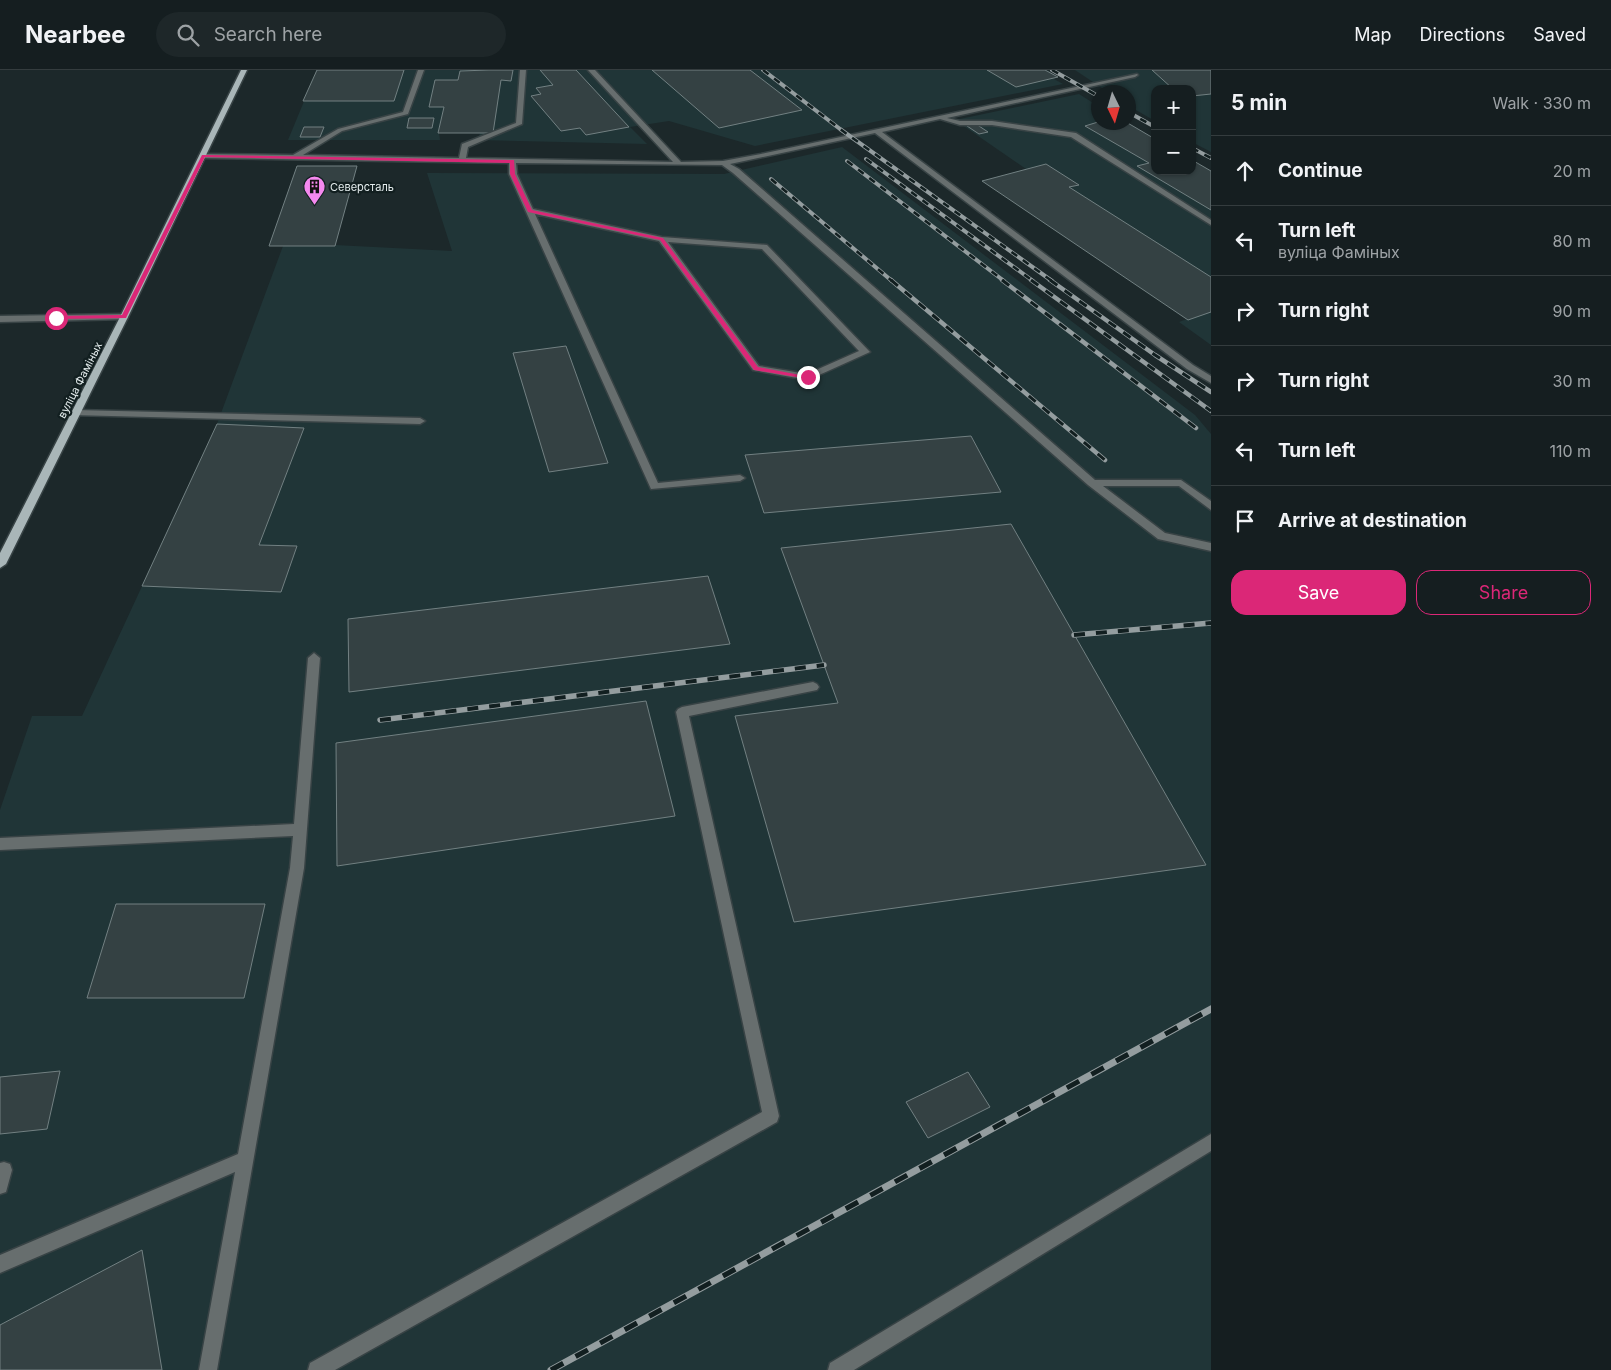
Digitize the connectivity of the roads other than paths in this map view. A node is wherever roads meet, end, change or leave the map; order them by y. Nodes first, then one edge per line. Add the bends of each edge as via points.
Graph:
1 (244, 70) edge
2 (421, 70) edge
3 (523, 70) edge
4 (590, 70) edge
5 (1126, 70) edge
6 (940, 118) junction
7 (878, 132) junction
8 (203, 156) junction
9 (295, 157) junction
10 (462, 160) junction
11 (512, 161) junction
12 (723, 162) junction
13 (679, 164) junction
14 (530, 211) junction
15 (1211, 223) edge
16 (662, 239) junction
17 (124, 317) junction
18 (0, 319) edge
19 (1211, 380) edge
20 (75, 413) junction
21 (420, 421) dead end
22 (740, 478) dead end
23 (1092, 483) junction
24 (1211, 506) edge
25 (1211, 548) edge
26 (0, 564) edge
27 (314, 658) dead end
28 (813, 687) dead end
29 (300, 830) junction
30 (0, 844) edge
31 (1211, 1142) edge
32 (245, 1159) junction
33 (0, 1264) edge
34 (208, 1370) edge
35 (317, 1370) edge
36 (837, 1370) edge

1 - 8 main road, вуліца Фаміных
2 - 9 street via 406,113 340,130
3 - 10 street via 519,124 466,146
4 - 13 street
5 - 6 street via 1135,75
6 - 7 street
6 - 15 street via 1073,135
7 - 12 street
7 - 19 street
8 - 9 street
8 - 17 main road, вуліца Фаміных
9 - 10 street
10 - 11 street
11 - 13 street
11 - 14 street via 513,174
12 - 13 street
12 - 23 street
14 - 16 street
14 - 22 street via 655,486
16 - 16 street via 756,368 808,377 865,352 764,247
17 - 18 street
17 - 20 main road, вуліца Фаміных
20 - 21 street
20 - 26 main road, вуліца Фаміных
23 - 24 street via 1181,483
23 - 25 street via 1162,536
27 - 29 street
28 - 35 street via 682,712 771,1116
29 - 30 street
29 - 32 street via 297,868
31 - 36 street
32 - 33 street
32 - 34 street

